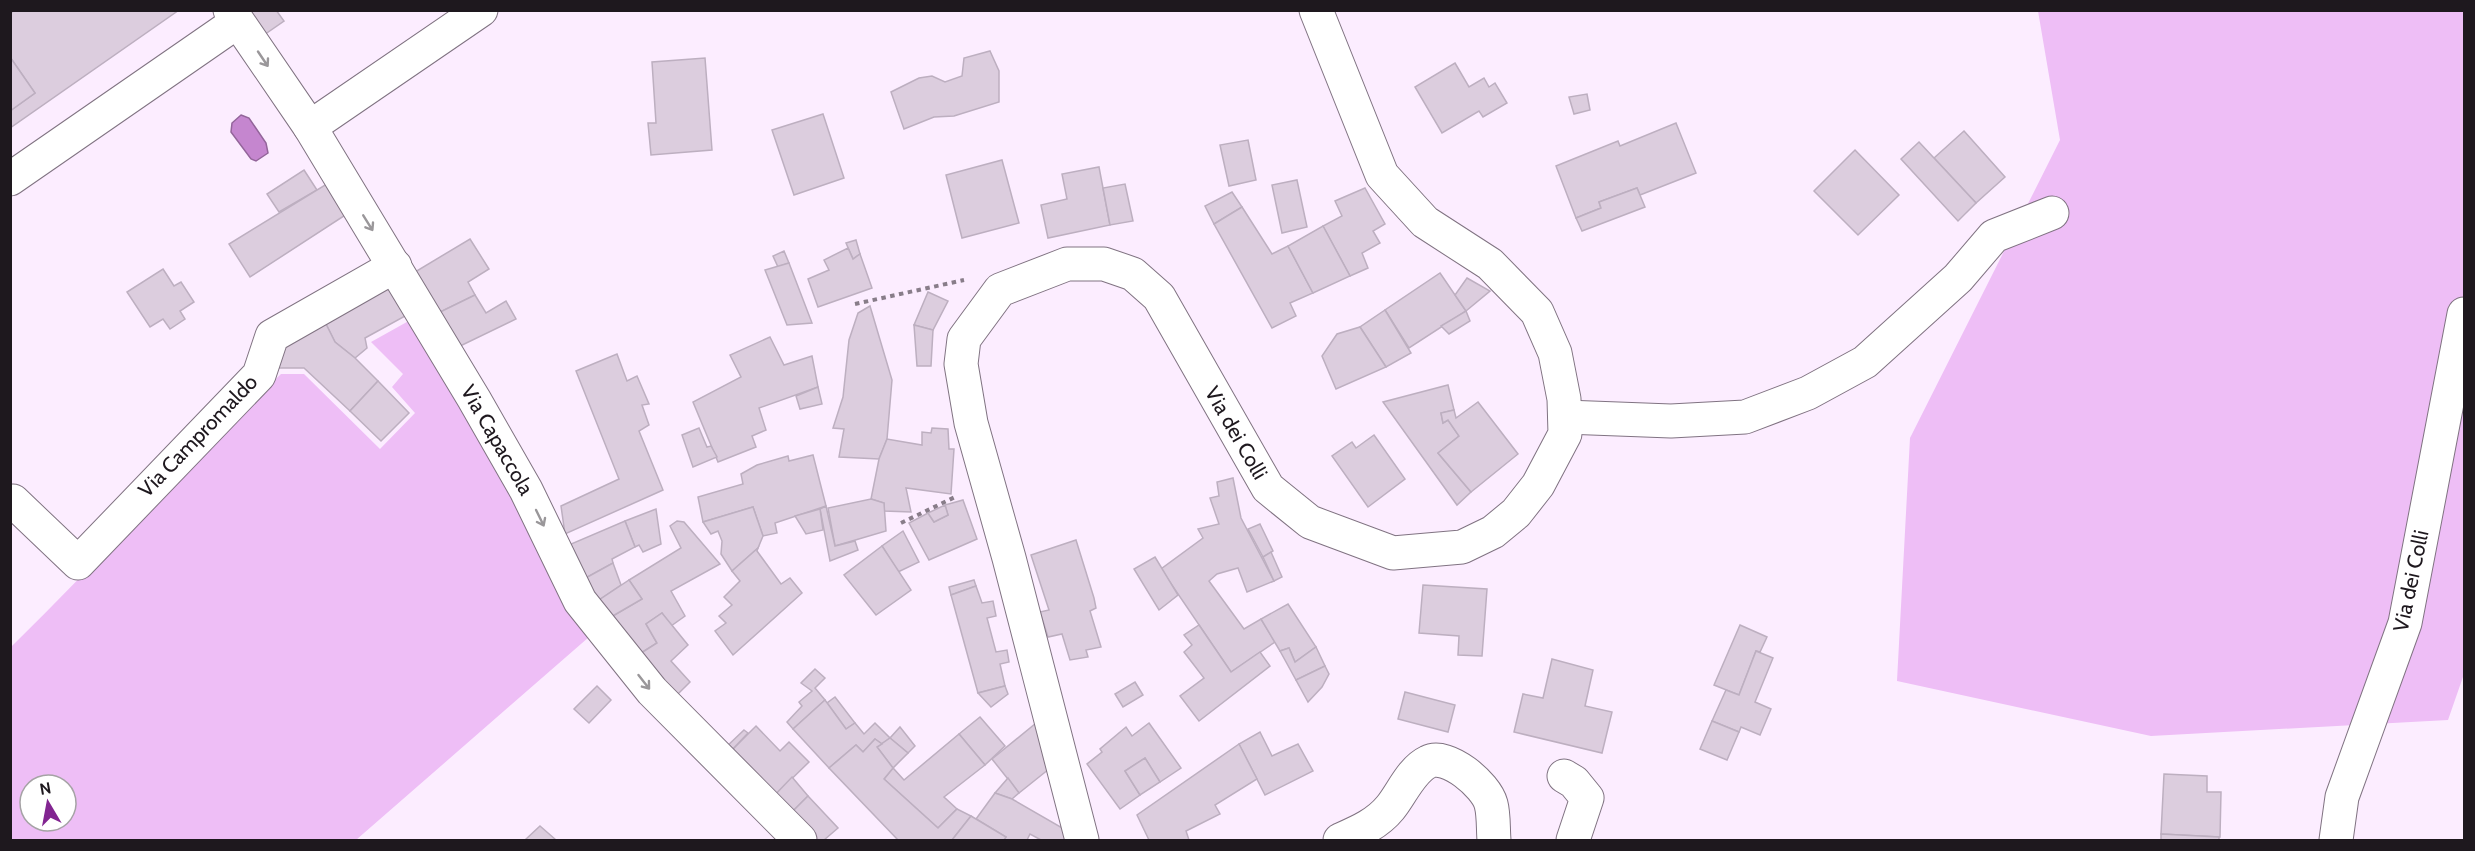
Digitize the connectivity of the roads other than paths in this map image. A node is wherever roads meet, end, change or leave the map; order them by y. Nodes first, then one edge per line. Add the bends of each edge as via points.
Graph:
1 (481, 10) edge
2 (1317, 10) edge
3 (234, 16) edge
4 (310, 127) junction
5 (10, 179) edge
6 (2052, 213) dead end
7 (395, 266) junction
8 (2464, 314) edge
9 (1565, 417) junction
10 (10, 504) edge
11 (2361, 741) junction
12 (1564, 776) dead end
13 (800, 840) edge
14 (1082, 840) edge
15 (1340, 840) edge
16 (1494, 840) edge
17 (1573, 840) edge
18 (2336, 840) edge
19 (2355, 840) edge

1 - 4 street
2 - 9 street, Via dei Colli via 1382,175 1425,222 1490,264 1537,312 1555,354
3 -> 4 street, Via Capaccola
3 - 5 street
4 -> 7 street, Via Capaccola
6 - 9 street via 1994,236 1958,278 1865,362 1808,393 1745,417 1671,421
7 - 10 street, Via Campromaldo via 272,336 259,375 78,563 13,501
7 -> 13 street, Via Capaccola via 526,490 580,601 652,691
8 - 11 street, Via dei Colli via 2405,623
9 - 14 street, Via dei Colli via 1565,434 1538,485 1516,513 1492,532 1462,547 1393,553 1310,522 1268,488 1159,297 1133,274 1104,264 1067,264 987,284 964,339 961,364 971,423
11 - 18 street, Via dei Colli via 2342,797
11 - 19 street
12 - 17 street via 1587,798
15 - 16 street via 1368,827 1388,810 1428,762 1446,760 1485,791 1491,804

